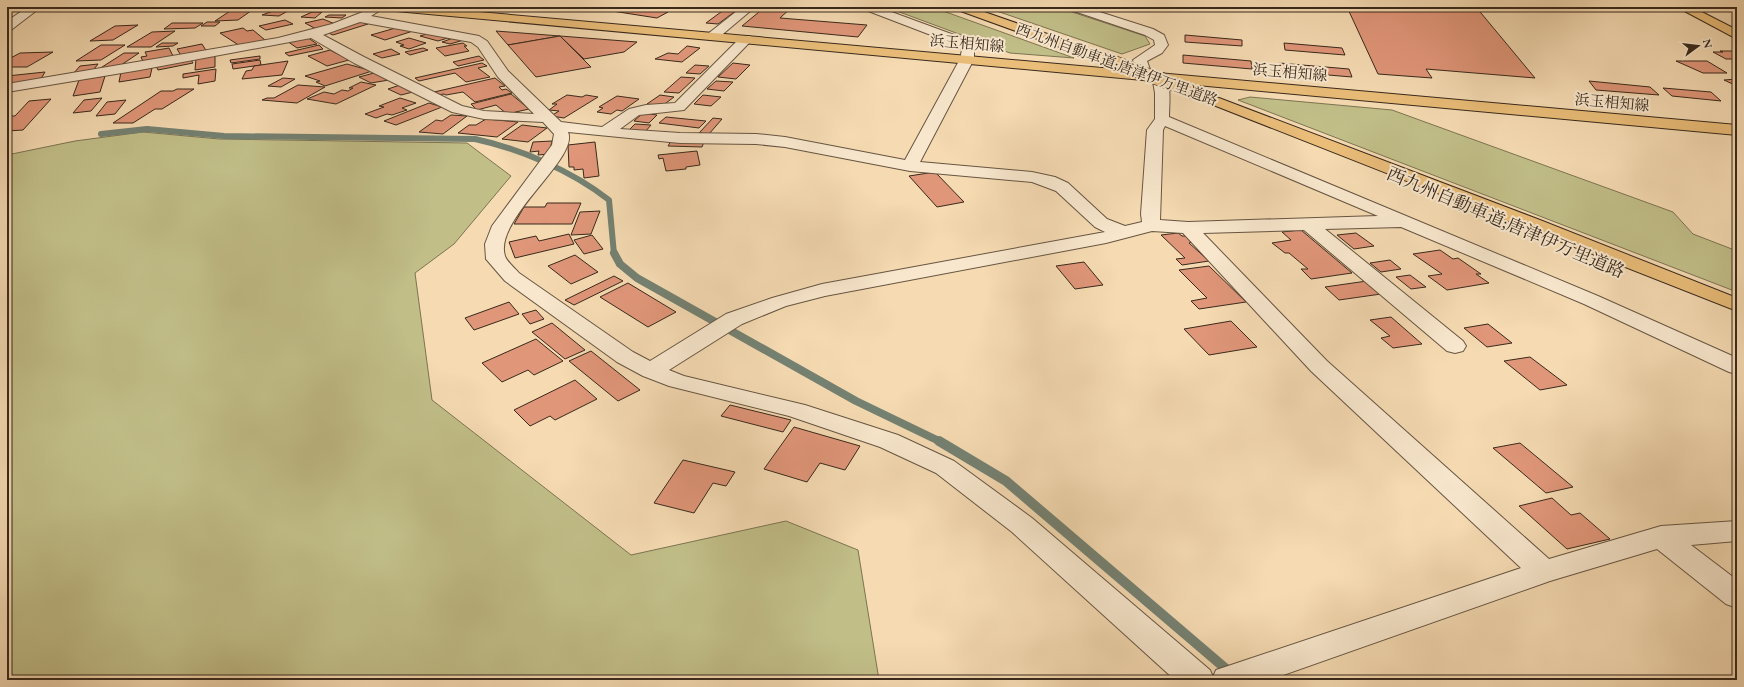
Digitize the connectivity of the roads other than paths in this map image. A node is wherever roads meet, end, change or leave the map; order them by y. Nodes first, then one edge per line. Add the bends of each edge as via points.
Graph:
1 (35, 7) edge
2 (380, 7) edge
3 (385, 7) edge
4 (749, 7) edge
5 (867, 7) edge
6 (959, 7) edge
7 (1072, 7) edge
8 (1683, 7) edge
9 (1686, 7) edge
10 (360, 18) junction
11 (7, 27) edge
12 (1737, 28) edge
13 (313, 34) junction
14 (1737, 35) edge
15 (713, 36) junction
16 (746, 39) junction
17 (967, 59) junction
18 (1152, 76) junction
19 (10, 91) edge
20 (1162, 119) junction
21 (552, 122) junction
22 (1274, 124) junction
23 (1737, 130) edge
24 (604, 132) junction
25 (910, 166) junction
26 (1406, 221) junction
27 (1308, 224) junction
28 (1152, 225) junction
29 (1188, 228) junction
30 (1122, 232) junction
31 (1737, 305) edge
32 (1737, 320) edge
33 (1454, 346) dead end
34 (1737, 366) edge
35 (651, 371) junction
36 (1737, 531) edge
37 (1661, 537) junction
38 (1544, 572) junction
39 (1737, 596) edge
40 (1241, 676) edge
41 (1198, 680) edge

1 - 11 street
2 - 10 street
3 - 15 main road, 浜玉相知線
4 - 15 street
5 - 17 street via 961,42 968,50
6 - 22 main road, 西九州自動車道;唐津伊万里道路, bridge via 1106,59
7 - 18 street via 1149,32 1160,38 1162,45 1158,51 1140,60
8 - 14 main road
9 - 12 main road
10 - 13 street
10 - 21 street via 475,39 483,44 504,74
13 - 19 street
13 - 21 street via 457,109 491,116
15 - 16 main road, 浜玉相知線
16 - 17 main road, 浜玉相知線
16 - 24 street via 679,107 634,112
17 - 18 main road, 浜玉相知線
17 - 25 street
18 - 20 street via 1162,93
18 - 23 main road, 浜玉相知線
20 - 26 street
20 - 28 street via 1155,130 1150,214
21 - 24 street
21 - 35 street via 562,134 560,145 501,226 494,244 496,259 512,277 625,357
22 - 31 main road, 西九州自動車道;唐津伊万里道路
22 - 32 main road, 西九州自動車道;唐津伊万里道路
24 - 25 street via 778,142
25 - 30 street via 1032,177 1049,181 1062,187 1101,223
26 - 27 street
26 - 34 street via 1592,300
27 - 29 street
27 - 33 street
28 - 29 street
28 - 30 street
29 - 38 street via 1319,366
30 - 35 street via 822,290 779,302 734,319
35 - 41 street via 677,381 796,410 889,441 945,468 1022,525
36 - 37 street
37 - 38 street
37 - 39 street
38 - 40 street

